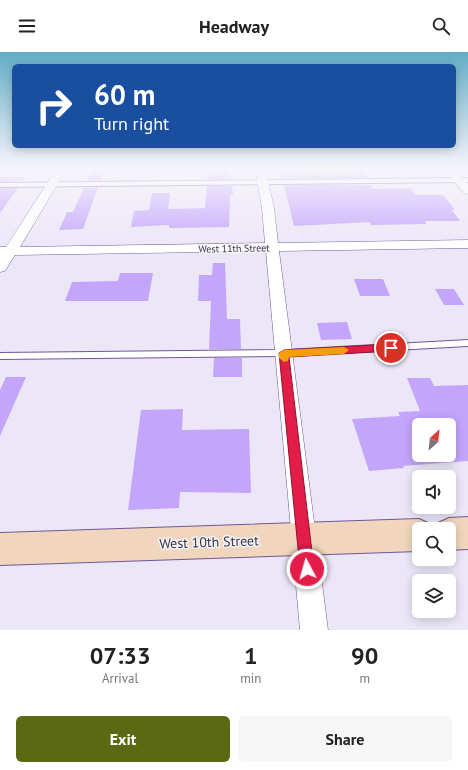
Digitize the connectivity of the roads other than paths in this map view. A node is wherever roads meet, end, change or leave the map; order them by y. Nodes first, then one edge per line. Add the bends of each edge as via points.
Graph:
1 (45, 195) edge
2 (265, 195) edge
3 (468, 244) edge
4 (272, 248) junction
5 (5, 251) edge
6 (0, 268) edge
7 (468, 344) edge
8 (284, 353) junction
9 (0, 356) edge
10 (468, 533) edge
11 (456, 534) edge
12 (412, 535) edge
13 (304, 539) junction
14 (0, 550) edge
15 (314, 630) edge

1 - 5 street
2 - 4 street
3 - 4 street, West 11th Street
4 - 5 street, West 11th Street
4 - 8 street
5 - 6 street
7 - 8 lane
8 - 9 lane
8 - 13 street
10 - 11 street
12 - 13 street, West 10th Street
13 - 14 street, West 10th Street
13 - 15 street

